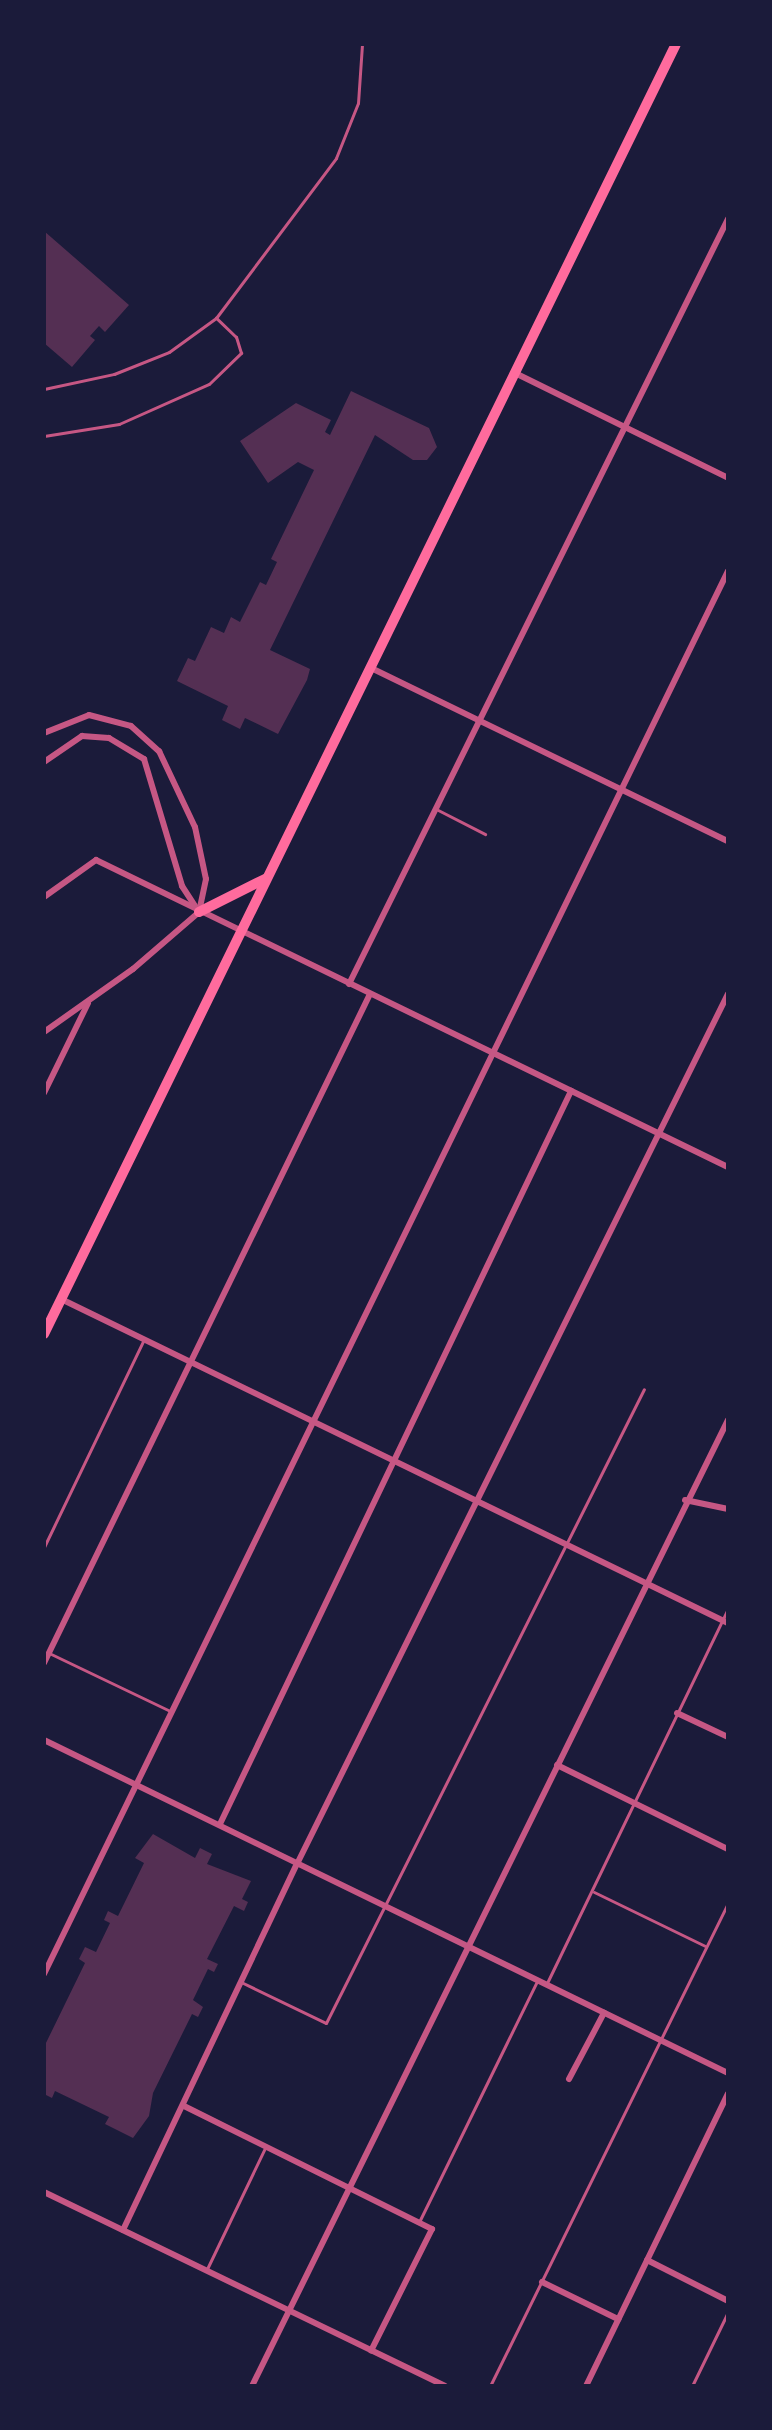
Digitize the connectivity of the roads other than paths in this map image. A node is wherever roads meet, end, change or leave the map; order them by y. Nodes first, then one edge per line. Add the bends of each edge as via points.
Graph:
1 (362, 44) edge
2 (676, 44) edge
3 (728, 219) edge
4 (216, 318) junction
5 (512, 371) junction
6 (44, 389) edge
7 (625, 426) junction
8 (44, 436) edge
9 (728, 478) edge
10 (728, 571) edge
11 (369, 667) junction
12 (483, 722) junction
13 (44, 733) edge
14 (44, 762) edge
15 (622, 788) junction
16 (438, 810) junction
17 (485, 834) dead end
18 (728, 841) edge
19 (265, 879) junction
20 (44, 897) edge
21 (199, 912) junction
22 (240, 931) junction
23 (349, 984) junction
24 (370, 994) junction
25 (728, 994) edge
26 (89, 1001) junction
27 (44, 1032) edge
28 (493, 1053) junction
29 (571, 1091) junction
30 (44, 1093) edge
31 (660, 1133) junction
32 (728, 1167) edge
33 (61, 1299) junction
34 (44, 1334) edge
35 (144, 1339) junction
36 (190, 1362) junction
37 (644, 1389) dead end
38 (728, 1420) edge
39 (313, 1421) junction
40 (397, 1462) junction
41 (476, 1500) junction
42 (685, 1500) junction
43 (728, 1509) edge
44 (563, 1543) junction
45 (44, 1547) edge
46 (645, 1582) junction
47 (728, 1609) edge
48 (725, 1621) edge
49 (49, 1653) junction
50 (44, 1663) edge
51 (172, 1712) junction
52 (677, 1713) junction
53 (728, 1737) edge
54 (44, 1740) edge
55 (557, 1765) junction
56 (136, 1785) junction
57 (634, 1803) junction
58 (220, 1824) junction
59 (728, 1849) edge
60 (297, 1864) junction
61 (594, 1892) junction
62 (728, 1903) edge
63 (383, 1905) junction
64 (467, 1946) junction
65 (707, 1947) junction
66 (44, 1974) edge
67 (537, 1980) junction
68 (241, 1982) junction
69 (546, 1985) junction
70 (604, 2013) junction
71 (660, 2040) junction
72 (728, 2073) edge
73 (569, 2079) dead end
74 (728, 2094) edge
75 (184, 2106) junction
76 (266, 2146) junction
77 (349, 2187) junction
78 (44, 2192) edge
79 (419, 2222) junction
80 (123, 2230) junction
81 (647, 2260) junction
82 (206, 2271) junction
83 (542, 2282) junction
84 (728, 2301) edge
85 (289, 2311) junction
86 (728, 2312) edge
87 (618, 2319) junction
88 (371, 2351) junction
89 (252, 2386) edge
90 (445, 2386) edge
91 (490, 2386) edge
92 (586, 2386) edge
93 (692, 2386) edge

1 - 4 lane via 358,103 336,158
2 - 5 main road
3 - 7 street
4 - 6 lane via 169,352 114,374
4 - 8 lane via 236,337 241,353 209,384 119,424
5 - 7 street
5 - 11 main road
7 - 9 street
7 - 12 street
10 - 15 street
11 - 12 street
11 - 19 main road
12 - 15 street
12 - 16 street
13 - 21 street via 89,715 131,726 159,751 195,827 206,879
14 - 21 street via 82,736 109,738 144,759 182,886
15 - 18 street
15 - 28 street
16 - 17 lane
16 - 23 street
19 - 21 main road
19 - 22 main road
20 - 21 street via 96,860
21 - 22 street
21 - 26 street
22 - 23 street
22 - 33 main road
23 - 24 street
24 - 28 street
24 - 36 street
25 - 31 street
26 - 27 street
26 - 30 street
28 - 29 street
28 - 39 street
29 - 31 street
29 - 40 street
31 - 32 street
31 - 41 street
33 - 34 main road
33 - 35 street
35 - 36 street
35 - 45 lane
36 - 39 street
36 - 49 street
37 - 44 lane
38 - 42 street
39 - 40 street
39 - 51 street
40 - 41 street
40 - 58 street
41 - 44 street
41 - 60 street
42 - 43 street
42 - 46 street
44 - 46 street
44 - 63 lane
46 - 48 street
46 - 55 street
47 - 48 lane
48 - 52 lane
49 - 50 street
49 - 51 lane
51 - 56 street
52 - 53 street
52 - 57 lane
54 - 56 street
55 - 57 street
55 - 64 street
56 - 58 street
56 - 66 street
57 - 59 street
57 - 61 lane
58 - 60 street
60 - 63 street
60 - 68 street
61 - 65 lane
61 - 69 lane
62 - 65 lane
63 - 64 street
63 - 68 lane via 326,2023
64 - 67 street
64 - 77 street
65 - 71 lane
67 - 69 street
67 - 79 lane
68 - 75 street
69 - 70 street
70 - 71 street
70 - 73 street
71 - 72 street
71 - 83 lane
74 - 81 street
75 - 76 street
75 - 80 street
76 - 77 street
76 - 82 lane
77 - 79 street
77 - 85 street
78 - 80 street
79 - 88 street via 432,2229
80 - 82 street
81 - 84 street
81 - 87 street
82 - 85 street
83 - 87 street
83 - 91 lane
85 - 88 street
85 - 89 street
86 - 93 lane
87 - 92 street
88 - 90 street

